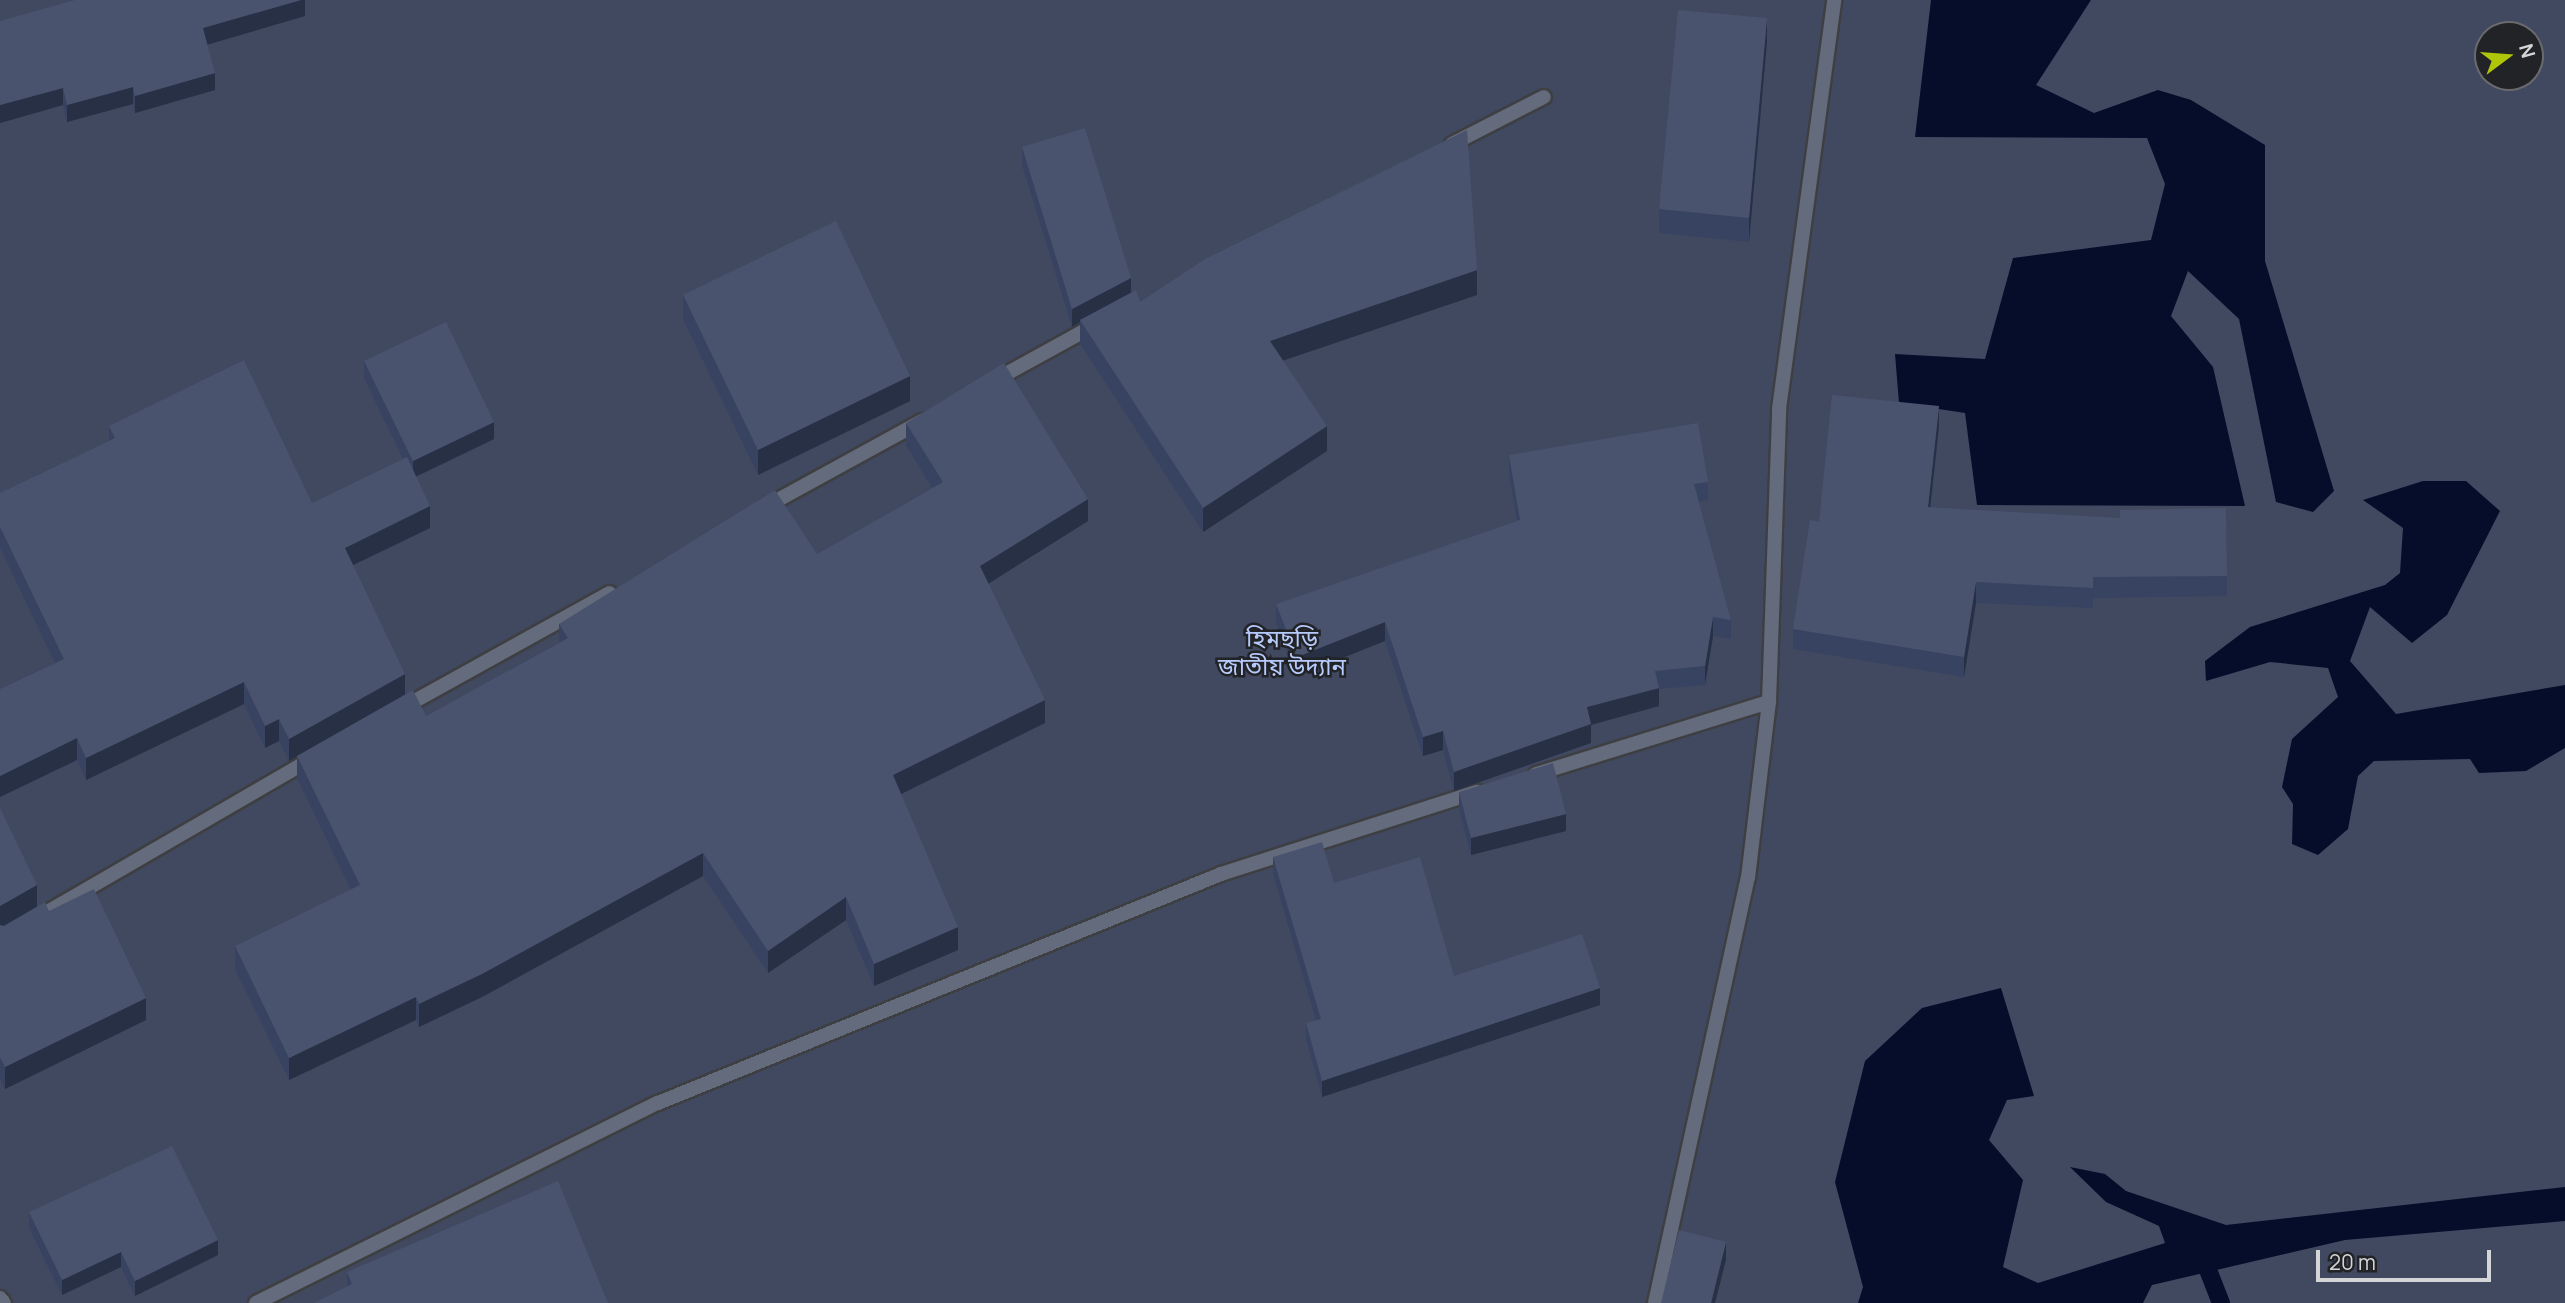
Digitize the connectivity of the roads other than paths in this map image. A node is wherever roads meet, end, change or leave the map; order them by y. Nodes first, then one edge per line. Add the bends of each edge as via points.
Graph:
1 (1834, 0) edge
2 (1544, 97) dead end
3 (1432, 153) edge
4 (1109, 317) edge
5 (975, 391) edge
6 (939, 411) edge
7 (744, 519) edge
8 (623, 586) edge
9 (1769, 702) junction
10 (392, 714) edge
11 (332, 748) edge
12 (24, 926) edge
13 (0, 1298) edge
14 (4, 1303) edge
15 (256, 1303) edge
16 (1656, 1303) edge

1 - 9 street via 1779,409
2 - 3 street
4 - 5 street
6 - 7 street
8 - 10 street
9 - 15 street via 1221,874 658,1102
9 - 16 street via 1748,878
11 - 12 street
13 - 14 street

